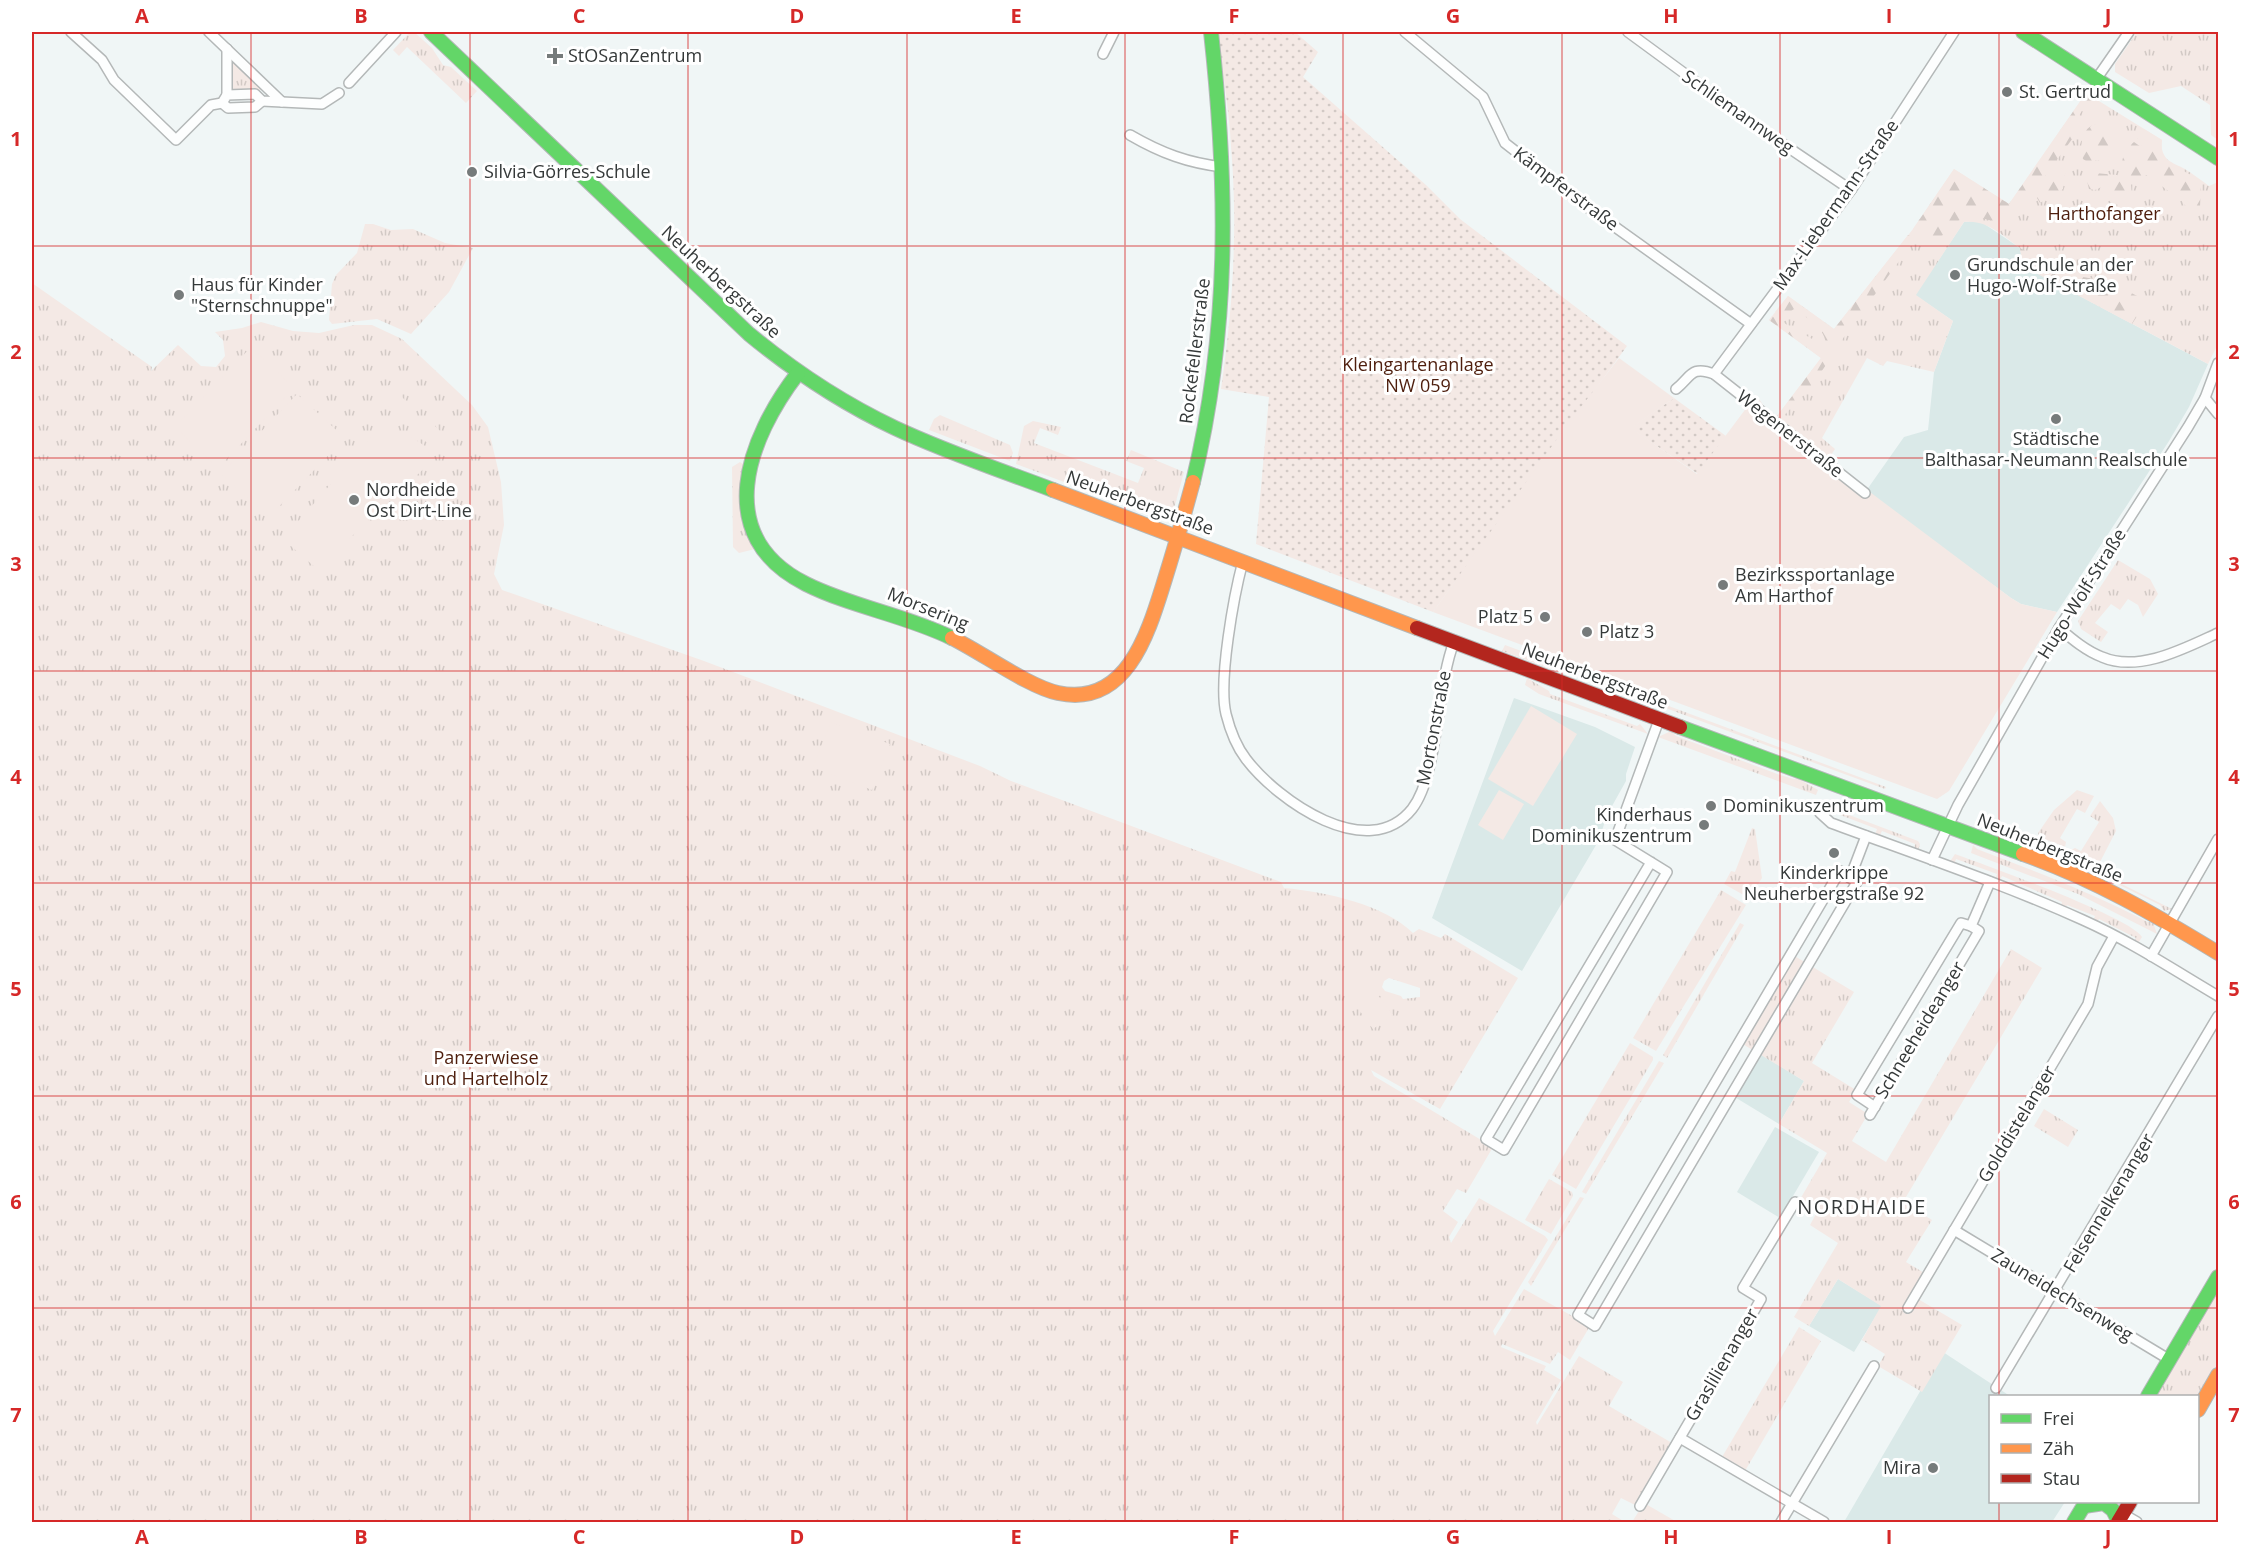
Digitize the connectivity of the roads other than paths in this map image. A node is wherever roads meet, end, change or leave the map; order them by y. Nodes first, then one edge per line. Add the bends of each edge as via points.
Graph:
1 (71, 32) edge
2 (209, 32) edge
3 (396, 32) edge
4 (431, 32) edge
5 (1114, 32) edge
6 (1211, 32) edge
7 (1405, 32) edge
8 (1628, 32) edge
9 (1954, 32) edge
10 (2023, 32) edge
11 (2129, 32) edge
12 (227, 48) junction
13 (1103, 54) dead end
14 (2095, 81) junction
15 (349, 82) dead end
16 (339, 93) dead end
17 (225, 99) junction
18 (282, 102) junction
19 (1130, 135) dead end
20 (2218, 159) edge
21 (1223, 167) junction
22 (1851, 190) junction
23 (1751, 324) junction
24 (2218, 363) edge
25 (798, 373) junction
26 (1714, 374) junction
27 (1676, 388) dead end
28 (2205, 398) junction
29 (2218, 414) edge
30 (1865, 493) dead end
31 (1178, 537) junction
32 (1243, 561) junction
33 (2059, 628) junction
34 (2218, 633) edge
35 (1454, 642) junction
36 (1659, 720) junction
37 (1820, 813) dead end
38 (1947, 826) junction
39 (1866, 836) junction
40 (2218, 839) edge
41 (1932, 860) junction
42 (1651, 862) junction
43 (1850, 878) junction
44 (1990, 882) junction
45 (2170, 922) junction
46 (1971, 926) junction
47 (2114, 936) junction
48 (1949, 943) junction
49 (1796, 944) junction
50 (1966, 953) junction
51 (2218, 953) edge
52 (1814, 955) junction
53 (2151, 956) junction
54 (2218, 996) edge
55 (1765, 997) junction
56 (1568, 1003) junction
57 (1783, 1007) junction
58 (1585, 1013) junction
59 (2218, 1016) edge
60 (1703, 1102) junction
61 (1721, 1113) junction
62 (1795, 1202) dead end
63 (1954, 1230) junction
64 (1624, 1237) junction
65 (1641, 1247) junction
66 (2218, 1277) edge
67 (2055, 1292) junction
68 (1908, 1308) dead end
69 (2170, 1360) junction
70 (1874, 1366) dead end
71 (2218, 1374) edge
72 (1996, 1388) dead end
73 (2149, 1395) edge
74 (2199, 1408) edge
75 (1680, 1438) junction
76 (1792, 1504) junction
77 (2085, 1504) edge
78 (1640, 1506) dead end
79 (2123, 1515) edge
80 (1781, 1522) edge
81 (1824, 1522) edge
82 (2074, 1522) edge
83 (2137, 1522) edge

1 - 17 street via 176,140 211,105
2 - 12 street
3 - 15 street
4 - 25 main road, Neuherbergstraße via 702,291
5 - 13 street
6 - 21 main road, Rockefellerstraße
7 - 23 street, Kämpferstraße via 1483,97 1505,143
8 - 22 street, Schliemannweg
9 - 22 street, Max-Liebermann-Straße
10 - 14 main road
11 - 14 street
12 - 17 street
12 - 18 street
14 - 20 main road
16 - 18 street via 322,104
17 - 18 street via 228,108 255,107 262,101
19 - 21 street via 1169,156 1193,164
21 - 31 main road, Rockefellerstraße via 1223,293 1215,361 1195,471
22 - 23 street, Max-Liebermann-Straße
23 - 26 street, Max-Liebermann-Straße
24 - 28 street, Hugo-Wolf-Straße
25 - 31 main road, Neuherbergstraße via 822,391 891,427
25 - 31 main road, Morsering via 765,422 746,476 748,520 764,550 805,584 958,639 1042,687 1061,694 1100,690 1129,669 1150,624
26 - 27 street via 1695,371
26 - 30 street, Wegenerstraße
28 - 29 street
28 - 33 street, Hugo-Wolf-Straße
31 - 32 main road, Neuherbergstraße
32 - 35 main road, Neuherbergstraße
32 - 35 street, Mortonstraße via 1235,590 1224,690 1229,726 1240,750 1260,775 1296,806 1319,819 1362,830 1382,829 1414,807 1428,773 1443,676
33 - 34 street via 2100,657 2124,663 2152,659
33 - 38 street, Hugo-Wolf-Straße
35 - 36 main road, Neuherbergstraße
36 - 38 main road, Neuherbergstraße
36 - 42 street via 1615,840
37 - 39 street via 1831,823
38 - 41 street, Neuherbergstraße
38 - 45 main road, Neuherbergstraße via 2078,875
39 - 41 street
39 - 43 street
40 - 45 street
41 - 44 street
42 - 56 street
42 - 58 street via 1667,872
43 - 49 street via 1840,871
43 - 52 street via 1857,882
44 - 46 street, Schneeheideanger
44 - 47 street
45 - 51 main road, Neuherbergstraße
45 - 53 street
46 - 48 street, Schneeheideanger via 1961,922
46 - 50 street, Schneeheideanger via 1979,931
47 - 53 street
47 - 63 street, Golddistelanger via 2097,966 2088,1004
48 - 50 street, Schneeheideanger
48 - 50 street, Schneeheideanger via 1857,1095 1872,1111
49 - 52 street
49 - 55 street
52 - 57 street
53 - 54 street
55 - 57 street
55 - 60 street
56 - 58 street
56 - 58 street via 1486,1139 1504,1150
57 - 61 street
59 - 67 street, Felsennelkenanger
60 - 61 street
60 - 64 street
61 - 65 street
62 - 75 street, Graslilienanger via 1743,1288 1761,1299
63 - 67 street, Zauneidechsenweg
63 - 68 street, Golddistelanger
64 - 65 street
64 - 65 street via 1578,1315 1595,1326
66 - 69 main road
67 - 69 street, Zauneidechsenweg
67 - 72 street, Felsennelkenanger
69 - 73 main road
70 - 76 street
71 - 74 main road
75 - 76 street
75 - 78 street, Graslilienanger
76 - 80 street
76 - 81 street
77 - 79 main road via 2104,1503
77 - 82 main road
79 - 83 street

